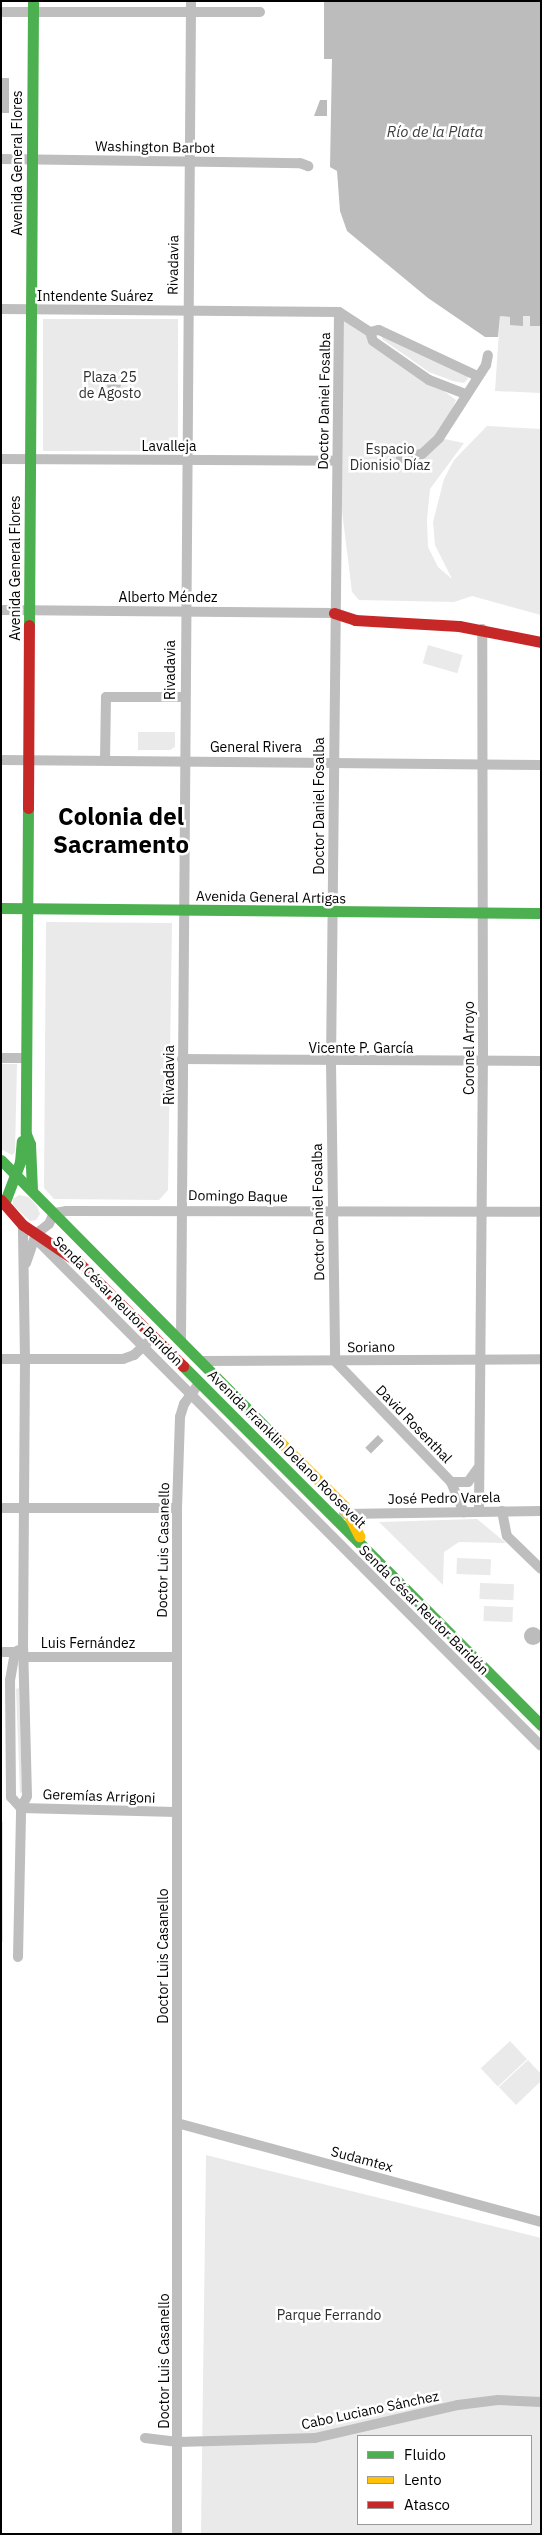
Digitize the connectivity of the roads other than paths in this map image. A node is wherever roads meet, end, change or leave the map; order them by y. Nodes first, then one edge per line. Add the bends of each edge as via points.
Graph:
1 (33, 7) edge
2 (191, 7) edge
3 (1, 12) edge
4 (260, 12) dead end
5 (1, 159) edge
6 (32, 160) junction
7 (189, 161) junction
8 (308, 166) dead end
9 (1, 309) edge
10 (32, 309) junction
11 (186, 310) junction
12 (339, 312) junction
13 (370, 332) junction
14 (488, 355) dead end
15 (477, 376) junction
16 (466, 394) junction
17 (401, 458) dead end
18 (1, 459) edge
19 (31, 459) junction
20 (186, 460) junction
21 (337, 461) junction
22 (1, 610) edge
23 (29, 610) junction
24 (184, 611) junction
25 (334, 613) junction
26 (482, 629) junction
27 (541, 642) edge
28 (184, 697) junction
29 (1, 760) edge
30 (29, 760) junction
31 (105, 760) junction
32 (184, 760) junction
33 (333, 762) junction
34 (482, 765) junction
35 (541, 765) edge
36 (1, 908) edge
37 (28, 908) junction
38 (183, 911) junction
39 (332, 912) junction
40 (483, 912) junction
41 (541, 913) edge
42 (1, 1058) edge
43 (26, 1058) junction
44 (182, 1059) junction
45 (484, 1061) junction
46 (541, 1061) edge
47 (331, 1062) junction
48 (26, 1134) junction
49 (1, 1160) edge
50 (16, 1174) junction
51 (32, 1190) junction
52 (2, 1203) edge
53 (182, 1209) junction
54 (331, 1211) junction
55 (483, 1212) junction
56 (541, 1212) edge
57 (54, 1213) junction
58 (23, 1226) junction
59 (35, 1236) junction
60 (24, 1272) junction
61 (165, 1324) junction
62 (153, 1336) junction
63 (180, 1339) junction
64 (143, 1346) junction
65 (1, 1359) edge
66 (25, 1359) junction
67 (480, 1359) junction
68 (541, 1359) edge
69 (202, 1361) junction
70 (335, 1361) junction
71 (217, 1376) junction
72 (202, 1386) junction
73 (190, 1394) junction
74 (478, 1467) junction
75 (451, 1482) junction
76 (1, 1508) edge
77 (177, 1508) junction
78 (24, 1509) junction
79 (346, 1510) junction
80 (541, 1510) edge
81 (479, 1511) junction
82 (502, 1511) junction
83 (464, 1512) junction
84 (332, 1515) junction
85 (321, 1525) junction
86 (366, 1549) junction
87 (541, 1569) edge
88 (1, 1652) edge
89 (21, 1652) junction
90 (175, 1657) junction
91 (6, 1680) edge
92 (541, 1725) edge
93 (541, 1746) edge
94 (21, 1808) junction
95 (176, 1812) junction
96 (18, 1957) dead end
97 (177, 2123) junction
98 (541, 2222) edge
99 (541, 2402) edge
100 (145, 2438) dead end
101 (178, 2442) junction
102 (177, 2534) edge

1 - 2 street
1 - 3 street
1 - 6 street, Avenida General Flores
2 - 4 street
2 - 7 street, Rivadavia
5 - 6 street, Washington Barbot
6 - 7 street, Washington Barbot
6 - 10 street, Avenida General Flores
7 - 8 street, Washington Barbot via 300,163
7 - 11 street, Rivadavia
9 - 10 street, Intendente Suárez
10 - 11 street, Intendente Suárez
10 - 19 street, Avenida General Flores
11 - 12 street, Intendente Suárez
11 - 20 street, Rivadavia
12 - 13 street
12 - 21 street, Doctor Daniel Fosalba
13 - 15 street via 380,330
13 - 16 street via 373,341 429,380
14 - 15 street
15 - 16 street
16 - 17 street via 429,448 422,454
18 - 19 street, Lavalleja
19 - 20 street, Lavalleja
19 - 23 street, Avenida General Flores
20 - 21 street, Lavalleja
20 - 24 street, Rivadavia
21 - 25 street, Doctor Daniel Fosalba
22 - 23 street, Alberto Méndez
23 - 24 street, Alberto Méndez
23 - 30 street, Avenida General Flores
24 - 25 street, Alberto Méndez
24 - 28 street, Rivadavia
25 - 26 street via 355,620
25 - 33 street, Doctor Daniel Fosalba
26 - 27 street
26 - 34 street, Coronel Arroyo
28 - 31 street via 106,697
28 - 32 street, Rivadavia
29 - 30 street, General Rivera
30 - 31 street, General Rivera
30 - 37 street, Avenida General Flores
31 - 32 street, General Rivera
32 - 33 street, General Rivera
32 - 38 street, Rivadavia
33 - 34 street, General Rivera
33 - 39 street, Doctor Daniel Fosalba
34 - 35 street, General Rivera
34 - 40 street, Coronel Arroyo
36 - 37 street, Avenida General Artigas
37 - 38 street, Avenida General Artigas
37 - 43 street, Avenida General Flores
38 - 39 street, Avenida General Artigas
38 - 44 street, Rivadavia
39 - 40 street, Avenida General Artigas
39 - 47 street, Doctor Daniel Fosalba
40 - 41 street, Avenida General Artigas
40 - 45 street, Coronel Arroyo
42 - 43 street
43 - 48 street, Avenida General Flores
44 - 47 street, Vicente P. García
44 - 53 street, Rivadavia
45 - 46 street, Vicente P. García
45 - 47 street, Vicente P. García
45 - 55 street, Coronel Arroyo
47 - 54 street, Doctor Daniel Fosalba
48 - 50 street, Avenida General Flores
48 - 51 street, Avenida General Flores via 30,1144
49 - 50 street, Avenida Franklin Delano Roosevelt
50 - 51 street, Avenida Franklin Delano Roosevelt
50 - 52 street, Avenida General Flores
51 - 57 street, Avenida Franklin Delano Roosevelt
52 - 58 street, Avenida Franklin Delano Roosevelt
53 - 54 street, Domingo Baque
53 - 57 street, Domingo Baque
53 - 63 street, Rivadavia
54 - 55 street, Domingo Baque
54 - 70 street, Doctor Daniel Fosalba
55 - 56 street, Domingo Baque
55 - 67 street, Coronel Arroyo
57 - 59 street via 49,1224
57 - 61 street, Avenida Franklin Delano Roosevelt
58 - 59 street, Avenida Franklin Delano Roosevelt
58 - 60 street
59 - 60 street
59 - 62 street, Avenida Franklin Delano Roosevelt via 78,1262
59 - 64 street, Senda César Reutor Baridón
60 - 66 street
61 - 62 street
61 - 63 street, Avenida Franklin Delano Roosevelt
62 - 64 street
62 - 72 street, Avenida Franklin Delano Roosevelt
63 - 69 street, Avenida Franklin Delano Roosevelt
64 - 66 street via 123,1359
64 - 73 street, Senda César Reutor Baridón
65 - 66 street
66 - 78 street
67 - 68 street, Soriano
67 - 70 street, Soriano
67 - 74 street, Coronel Arroyo
69 - 70 street, Soriano
69 - 71 street, Avenida Franklin Delano Roosevelt
70 - 75 street, David Rosenthal
71 - 72 street, Doctor Luis Casanello
71 - 79 street, Avenida Franklin Delano Roosevelt
72 - 73 street, Doctor Luis Casanello
72 - 84 street, Avenida Franklin Delano Roosevelt
73 - 77 street, Doctor Luis Casanello via 180,1417
73 - 85 street, Senda César Reutor Baridón
74 - 75 street via 468,1482
74 - 81 street, Coronel Arroyo
75 - 83 street, David Rosenthal
76 - 78 street
77 - 78 street
77 - 90 street, Doctor Luis Casanello
78 - 89 street
79 - 83 street, José Pedro Varela
79 - 84 street, José Pedro Varela
79 - 86 street, Avenida Franklin Delano Roosevelt
80 - 82 street, José Pedro Varela
81 - 82 street, José Pedro Varela
81 - 83 street, José Pedro Varela
82 - 87 street via 507,1536
84 - 85 street
84 - 86 street, Avenida Franklin Delano Roosevelt
85 - 93 street, Senda César Reutor Baridón
86 - 92 street, Avenida Franklin Delano Roosevelt
88 - 89 street, Luis Fernández
89 - 90 street, Luis Fernández
89 - 91 street
89 - 94 street via 27,1796
90 - 95 street, Doctor Luis Casanello
91 - 94 street via 12,1798
94 - 95 street, Geremías Arrigoni
94 - 96 street
95 - 97 street, Doctor Luis Casanello
97 - 98 street, Sudamtex
97 - 101 street, Doctor Luis Casanello
99 - 101 street, Cabo Luciano Sánchez via 498,2400 458,2405 314,2438
100 - 101 street, Cabo Luciano Sánchez
101 - 102 street, Doctor Luis Casanello

